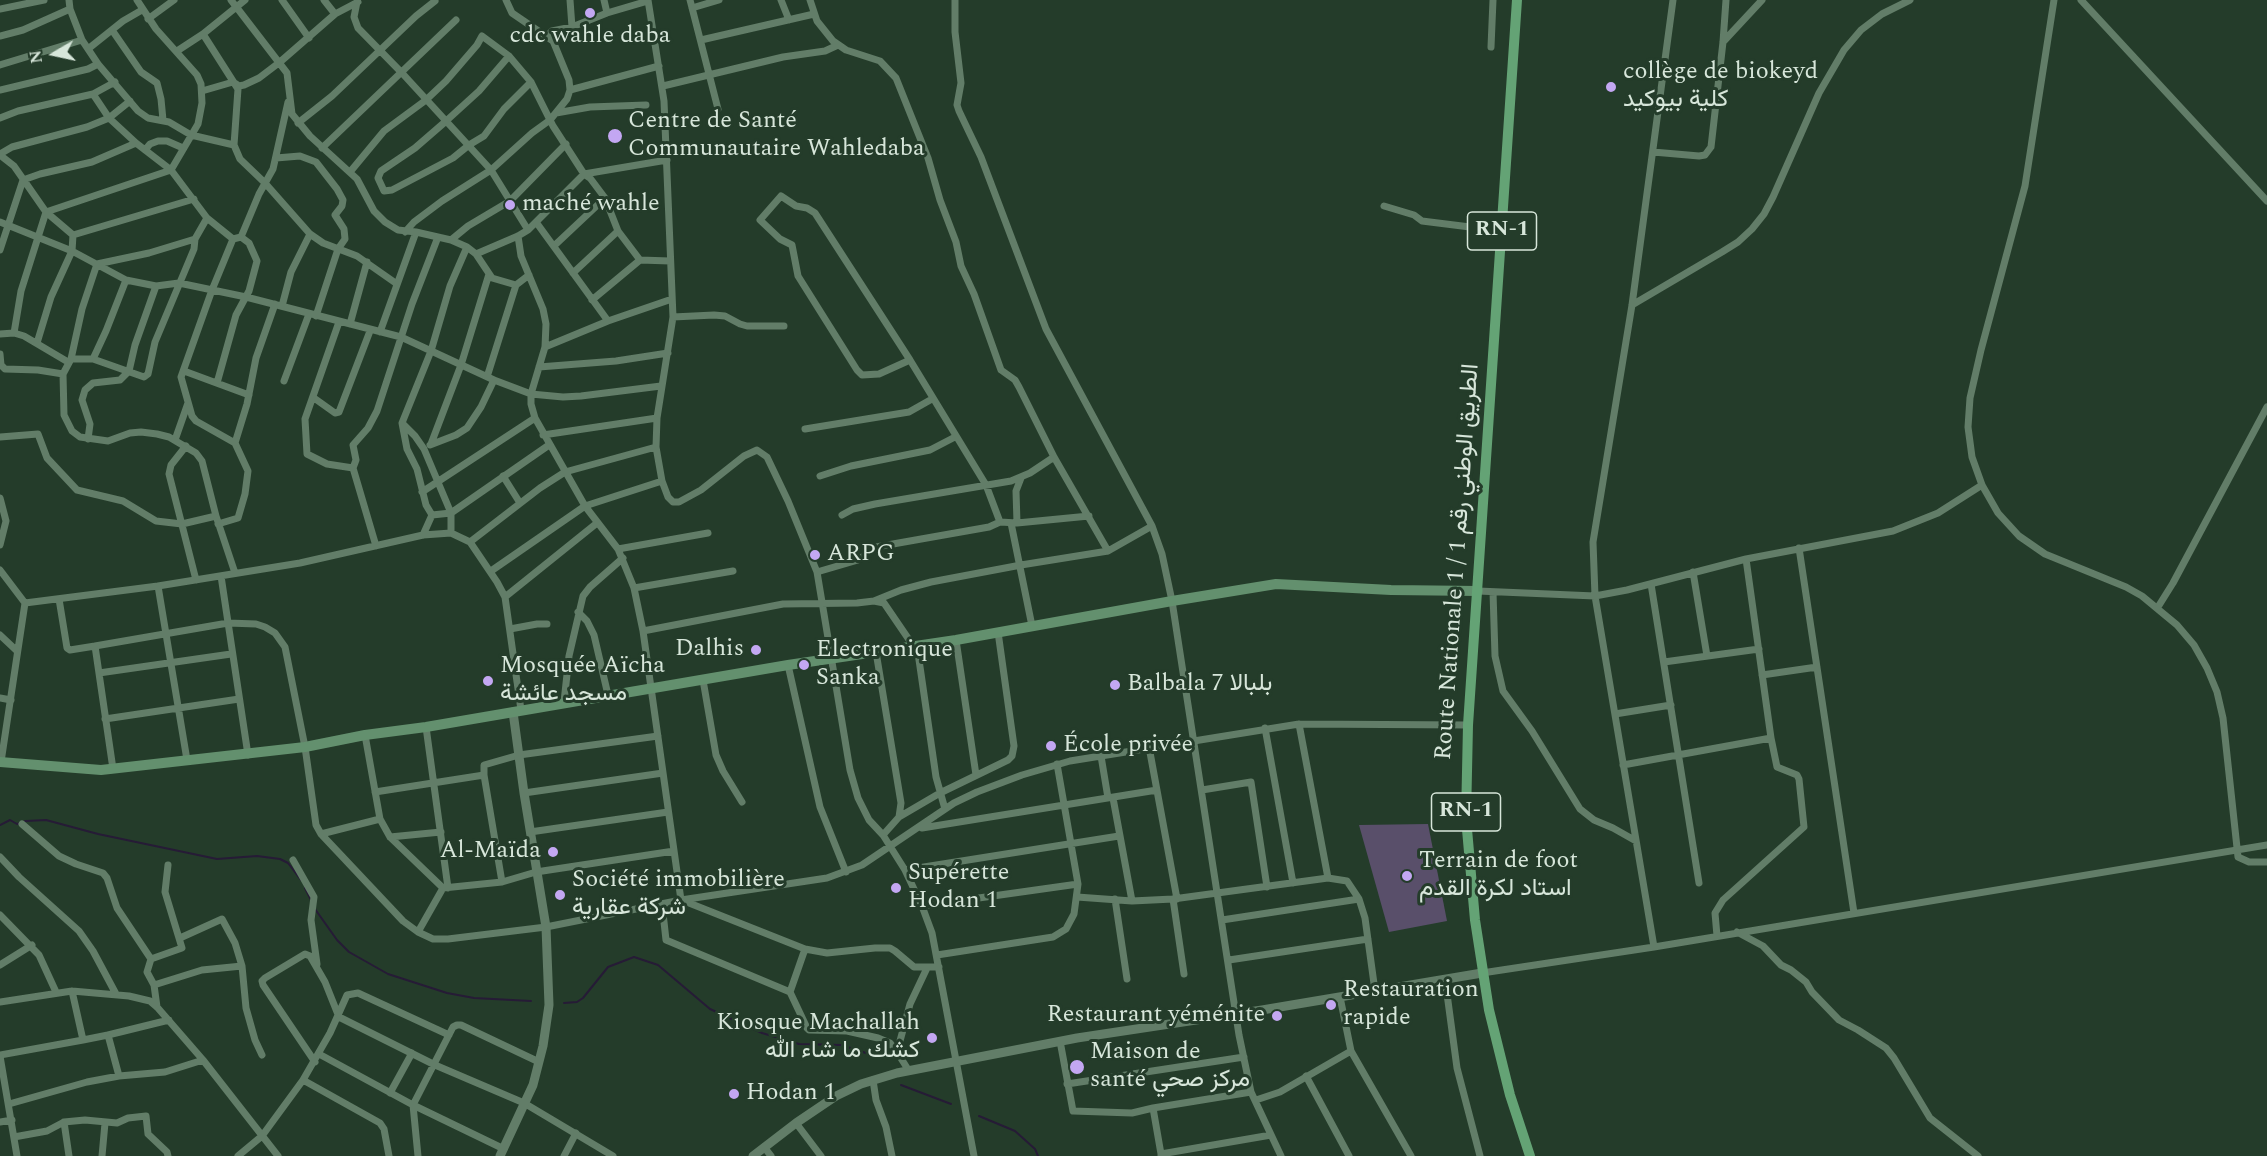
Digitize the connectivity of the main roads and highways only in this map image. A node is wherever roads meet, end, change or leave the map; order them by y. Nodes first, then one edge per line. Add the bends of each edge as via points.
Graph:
1 (1517, 0) edge
2 (1478, 591) junction
3 (1, 762) edge
4 (1530, 1156) edge

1 - 2 main road, Route Nationale 1 / الطريق الوطني رقم 1 / RN-1
2 - 3 main road via 1276,584 248,755 113,768 65,769
2 - 4 main road, Route Nationale 1 / الطريق الوطني رقم 1 / RN-1 via 1466,818 1475,920 1495,1041

